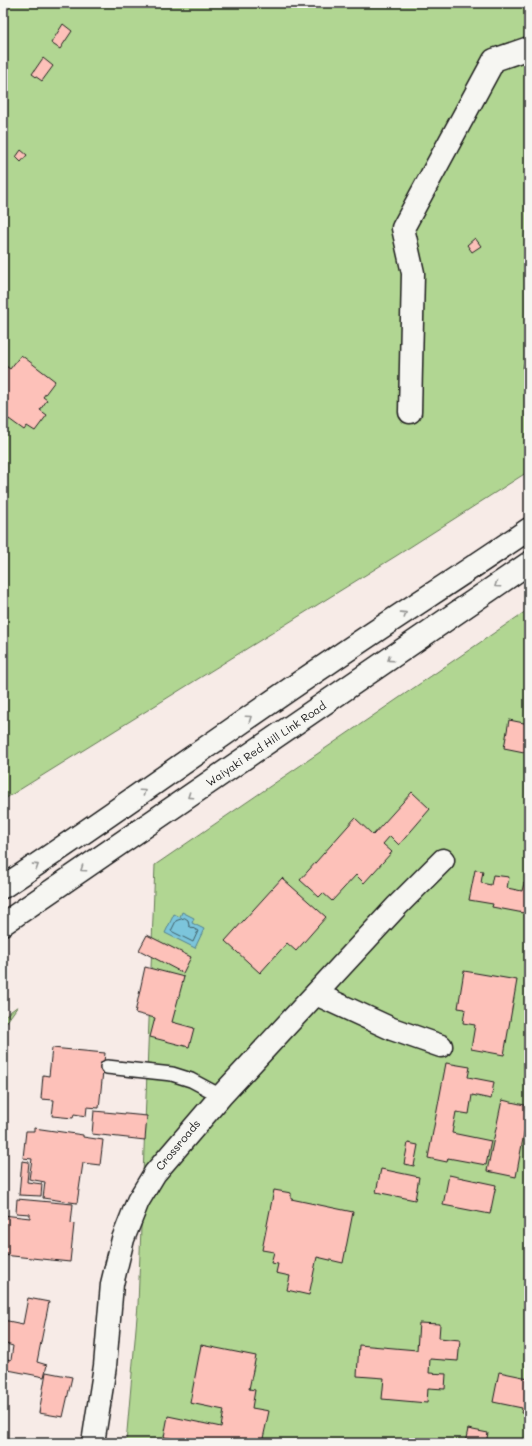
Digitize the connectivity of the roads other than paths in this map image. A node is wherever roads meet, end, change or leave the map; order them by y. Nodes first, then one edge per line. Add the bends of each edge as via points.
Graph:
1 (529, 48) edge
2 (410, 412) dead end
3 (529, 529) edge
4 (529, 563) edge
5 (443, 860) dead end
6 (3, 887) edge
7 (3, 924) edge
8 (316, 994) junction
9 (441, 1046) dead end
10 (107, 1067) dead end
11 (221, 1096) junction
12 (93, 1443) edge

1 - 2 main road via 494,60 403,228 413,273
6 -> 3 main road via 327,663
4 -> 7 main road, Waiyaki Red Hill Link Road
5 - 8 main road, Crossroads
8 - 9 main road via 392,1029
8 - 11 main road, Crossroads
10 - 11 lane via 172,1074 191,1080
11 - 12 main road, Crossroads via 155,1172 138,1201 123,1239 112,1284 106,1366

